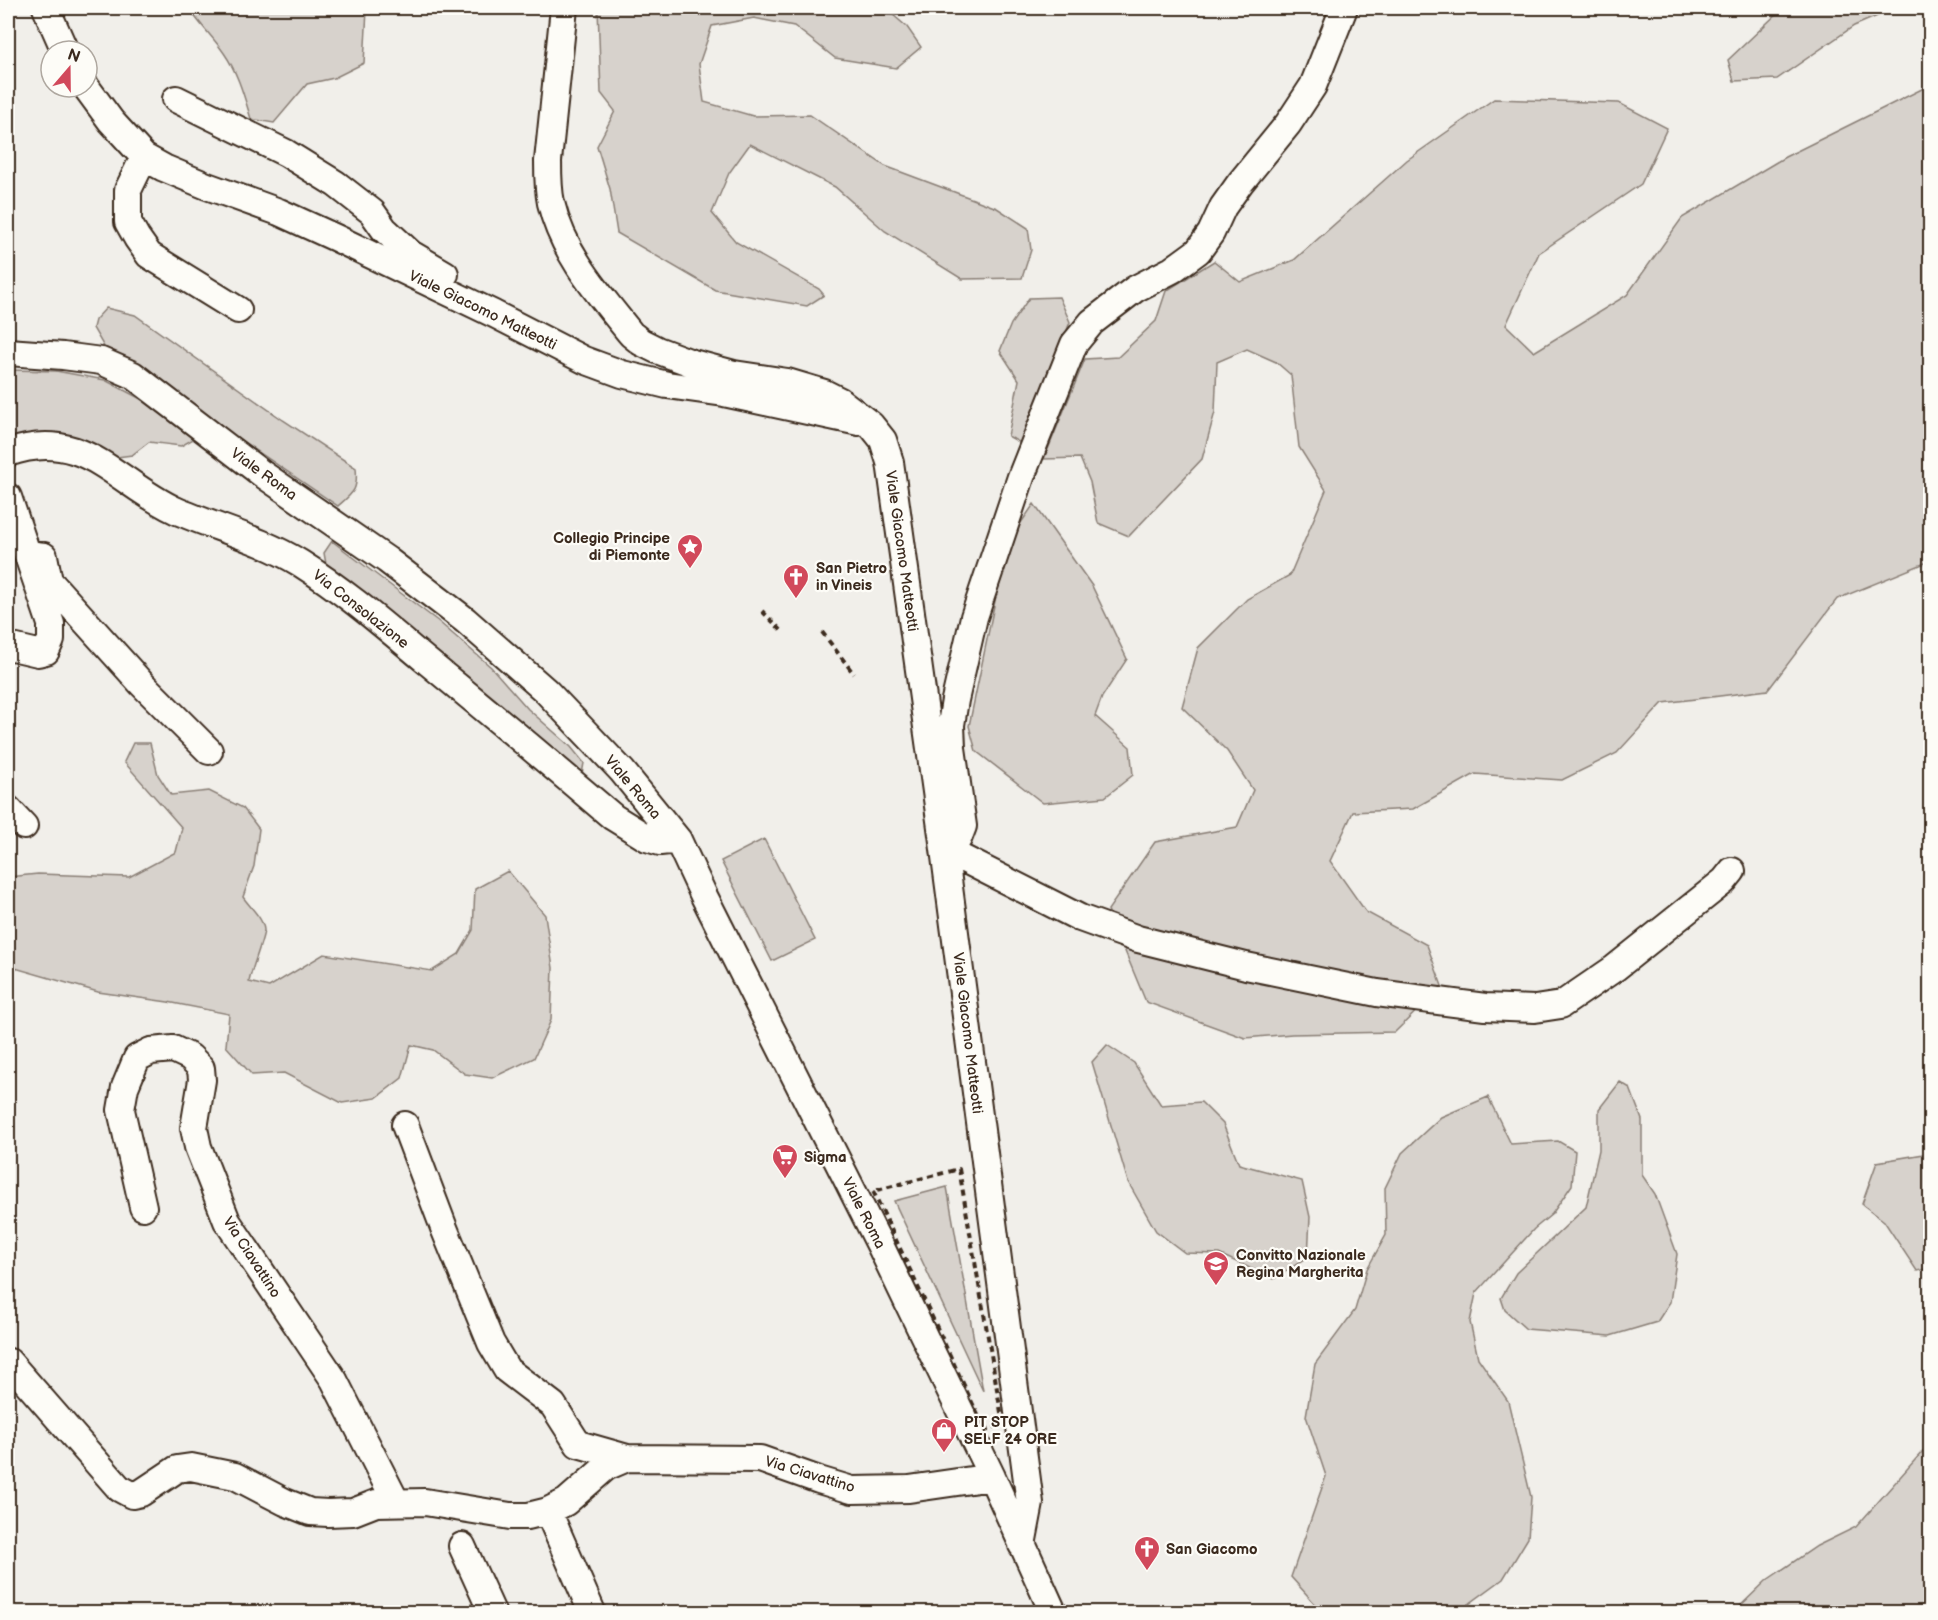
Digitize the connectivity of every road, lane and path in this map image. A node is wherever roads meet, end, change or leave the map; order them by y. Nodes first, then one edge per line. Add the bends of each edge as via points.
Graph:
1 (46, 8) edge
2 (564, 8) edge
3 (1344, 8) edge
4 (60, 39) edge
5 (95, 99) edge
6 (176, 99) dead end
7 (144, 156) junction
8 (470, 303) junction
9 (238, 310) dead end
10 (8, 352) edge
11 (871, 425) junction
12 (8, 453) edge
13 (8, 496) edge
14 (27, 554) junction
15 (762, 611) dead end
16 (783, 632) dead end
17 (822, 632) dead end
18 (8, 646) edge
19 (854, 674) dead end
20 (209, 751) dead end
21 (678, 840) junction
22 (944, 849) junction
23 (1732, 871) dead end
24 (405, 1125) dead end
25 (958, 1169) joint
26 (143, 1207) dead end
27 (9, 1362) edge
28 (627, 1458) junction
29 (992, 1477) junction
30 (396, 1502) junction
31 (548, 1511) junction
32 (1022, 1545) junction
33 (462, 1546) dead end
34 (1050, 1606) edge
35 (492, 1612) edge
36 (592, 1612) edge

1 - 4 street
2 - 11 street via 548,183 557,223 581,270 640,342 700,365 824,393
3 - 22 street via 1313,86 1222,207 1198,251 1135,289 1092,322 1074,344 1021,477 974,617 951,725 963,826 958,840
5 - 7 street, Viale Giacomo Matteotti
6 - 8 street via 286,153 336,184 372,212 411,254 447,275
7 - 8 street, Viale Giacomo Matteotti via 207,186 279,212
7 - 9 street via 128,190 128,222 137,238 149,255
8 - 11 street, Viale Giacomo Matteotti via 584,360 622,374
10 - 21 street, Viale Roma via 101,361 133,375 261,473 387,560 465,620 546,691 622,771
11 - 22 street, Viale Giacomo Matteotti via 883,440 890,462
12 - 21 street, Via Consolazione via 26,446 68,448 96,458 174,509 299,562 353,601 613,817 647,838 660,842
13 - 14 street
14 - 18 street via 51,624 51,640 46,651 38,653
14 - 20 street via 44,556 49,581
15 - 16 path
17 - 19 path
21 - 29 street, Viale Roma
22 - 23 street via 1080,918 1138,939 1377,993 1535,1009 1561,1005 1615,968
22 - 32 street, Viale Giacomo Matteotti via 1030,1503
24 - 28 street, Via Ciavattino via 477,1310 507,1370 553,1405 578,1444
25 - 25 path via 873,1191 985,1430 1003,1424
26 - 30 street, Via Ciavattino via 121,1110 125,1087 137,1058 151,1051 173,1049 201,1068 194,1128 227,1221 334,1380
27 - 30 street, Via Ciavattino via 119,1488 132,1495 177,1469 191,1467 236,1476 310,1512 353,1512 376,1503
28 - 29 street, Via Ciavattino via 760,1459 852,1490 909,1489
28 - 31 street, Via Ciavattino via 606,1467 566,1502
29 - 32 street, Viale Roma
30 - 31 street, Via Ciavattino via 425,1502 510,1516
31 - 36 street
32 - 34 street, Viale Roma
33 - 35 street

